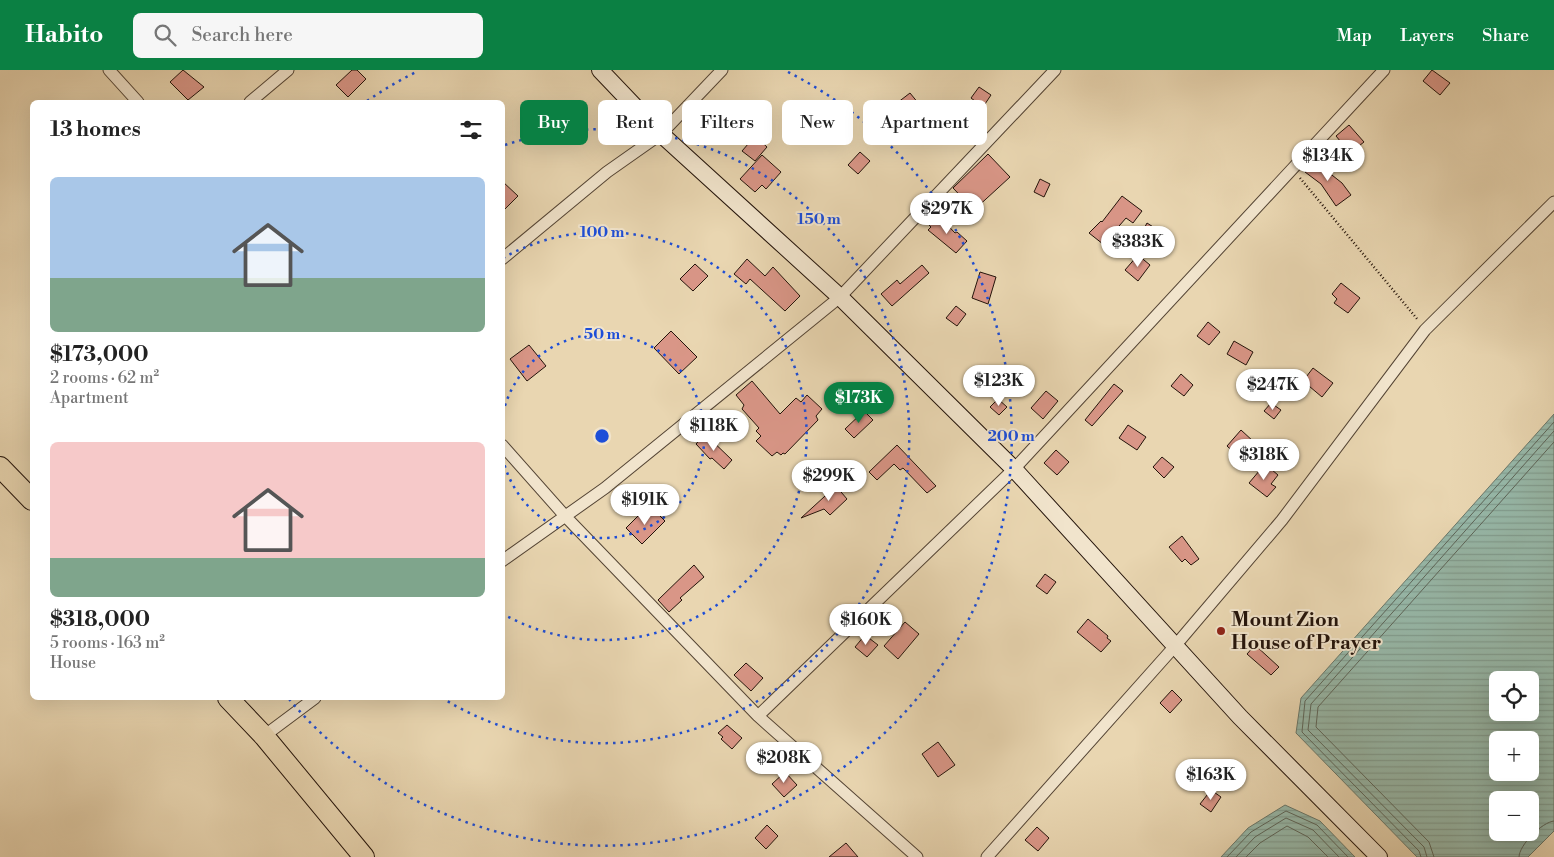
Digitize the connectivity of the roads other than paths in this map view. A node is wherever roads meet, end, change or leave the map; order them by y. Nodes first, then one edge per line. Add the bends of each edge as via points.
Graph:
1 (110, 70) edge
2 (288, 70) edge
3 (600, 70) edge
4 (722, 70) edge
5 (1054, 70) edge
6 (1384, 70) edge
7 (136, 100) edge
8 (252, 100) edge
9 (629, 100) edge
10 (672, 122) edge
11 (672, 144) edge
12 (645, 145) edge
13 (1554, 202) edge
14 (505, 257) edge
15 (840, 297) junction
16 (505, 448) edge
17 (0, 467) edge
18 (1014, 469) junction
19 (30, 498) edge
20 (565, 516) junction
21 (505, 559) edge
22 (1175, 646) junction
23 (230, 700) edge
24 (312, 700) edge
25 (758, 716) junction
26 (264, 736) junction
27 (364, 857) edge
28 (916, 857) edge
29 (987, 857) edge
30 (1379, 857) edge

1 - 7 street
2 - 8 street
3 - 9 street
4 - 10 street
5 - 15 street
6 - 18 street
11 - 15 street
12 - 14 street via 607,172
13 - 22 street via 1425,330 1282,520
15 - 18 street
15 - 20 street via 605,488
16 - 20 street
17 - 19 highway
18 - 22 street
18 - 25 street
20 - 21 street
20 - 25 street
22 - 29 street
22 - 30 street via 1240,718
23 - 26 highway
24 - 26 street
25 - 28 street
26 - 27 highway

